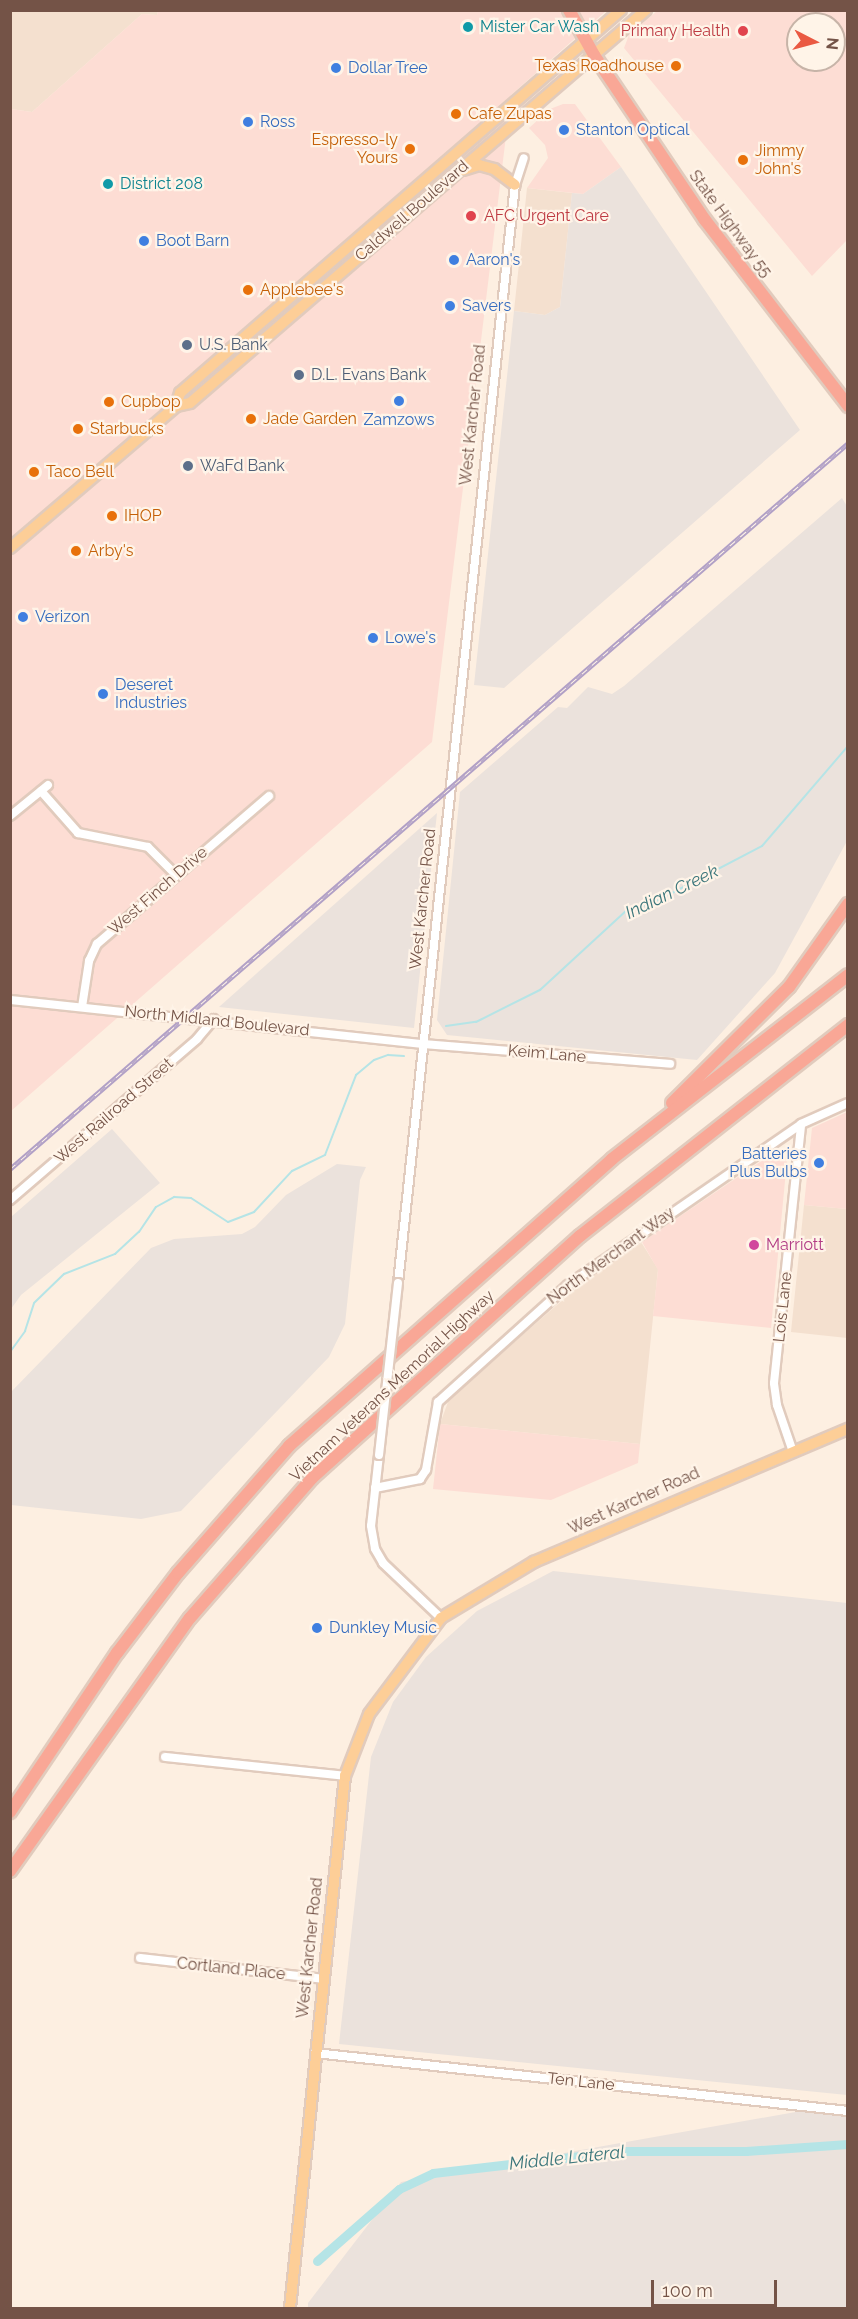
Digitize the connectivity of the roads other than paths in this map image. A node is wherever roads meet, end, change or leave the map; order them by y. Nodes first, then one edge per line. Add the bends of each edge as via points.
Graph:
1 (569, 10) edge
2 (621, 10) edge
3 (646, 10) edge
4 (585, 40) junction
5 (594, 55) junction
6 (525, 158) dead end
7 (457, 172) junction
8 (515, 185) junction
9 (844, 402) edge
10 (176, 406) junction
11 (10, 548) edge
12 (48, 785) dead end
13 (41, 791) junction
14 (269, 796) dead end
15 (10, 816) edge
16 (176, 875) junction
17 (848, 905) edge
18 (848, 975) edge
19 (10, 1000) edge
20 (82, 1007) junction
21 (214, 1019) junction
22 (848, 1025) edge
23 (424, 1044) junction
24 (670, 1064) dead end
25 (848, 1103) edge
26 (801, 1124) junction
27 (612, 1159) junction
28 (10, 1200) edge
29 (848, 1430) edge
30 (793, 1452) junction
31 (375, 1488) junction
32 (441, 1618) junction
33 (165, 1757) dead end
34 (345, 1776) junction
35 (10, 1812) edge
36 (10, 1871) edge
37 (140, 1959) dead end
38 (323, 1979) junction
39 (315, 2053) junction
40 (848, 2111) edge
41 (290, 2308) edge

1 - 4 highway
2 - 4 main road, Caldwell Boulevard
3 - 5 main road, Caldwell Boulevard
4 - 5 highway
4 - 10 main road, Caldwell Boulevard via 180,393
5 - 7 main road, Caldwell Boulevard
5 - 9 highway, State Highway 55 via 705,220
6 - 8 street, West Karcher Road
7 - 8 main road via 479,165 494,169
7 - 10 main road, Caldwell Boulevard via 190,403
8 - 23 street, West Karcher Road
10 - 11 main road, Caldwell Boulevard
12 - 13 street
13 - 15 street
13 - 16 street via 78,833 148,847
14 - 16 street, West Finch Drive
16 - 20 street, West Finch Drive via 97,944 89,961
17 - 27 highway via 773,1004
18 - 27 highway, Vietnam Veterans Memorial Highway
19 - 20 street, North Midland Boulevard
20 - 21 street, North Midland Boulevard
21 - 23 street, North Midland Boulevard
21 - 28 street, West Railroad Street via 197,1039
22 - 36 highway, Vietnam Veterans Memorial Highway via 580,1236 312,1478 190,1618
23 - 24 street, Keim Lane
23 - 31 street, West Karcher Road, bridge
25 - 26 street, North Merchant Way
26 - 30 street, Lois Lane via 774,1383
26 - 31 street, North Merchant Way via 586,1271 545,1304 438,1402 426,1470 420,1479
27 - 35 highway, Vietnam Veterans Memorial Highway via 289,1446 178,1573 117,1653
29 - 30 main road, West Karcher Road
30 - 32 main road, West Karcher Road via 534,1562
31 - 32 street, West Karcher Road via 371,1526 375,1549 383,1563
32 - 34 main road, West Karcher Road via 369,1714
33 - 34 street
34 - 38 main road, West Karcher Road
37 - 38 street, Cortland Place
38 - 39 main road, West Karcher Road
39 - 40 street, Ten Lane
39 - 41 main road, West Karcher Road

